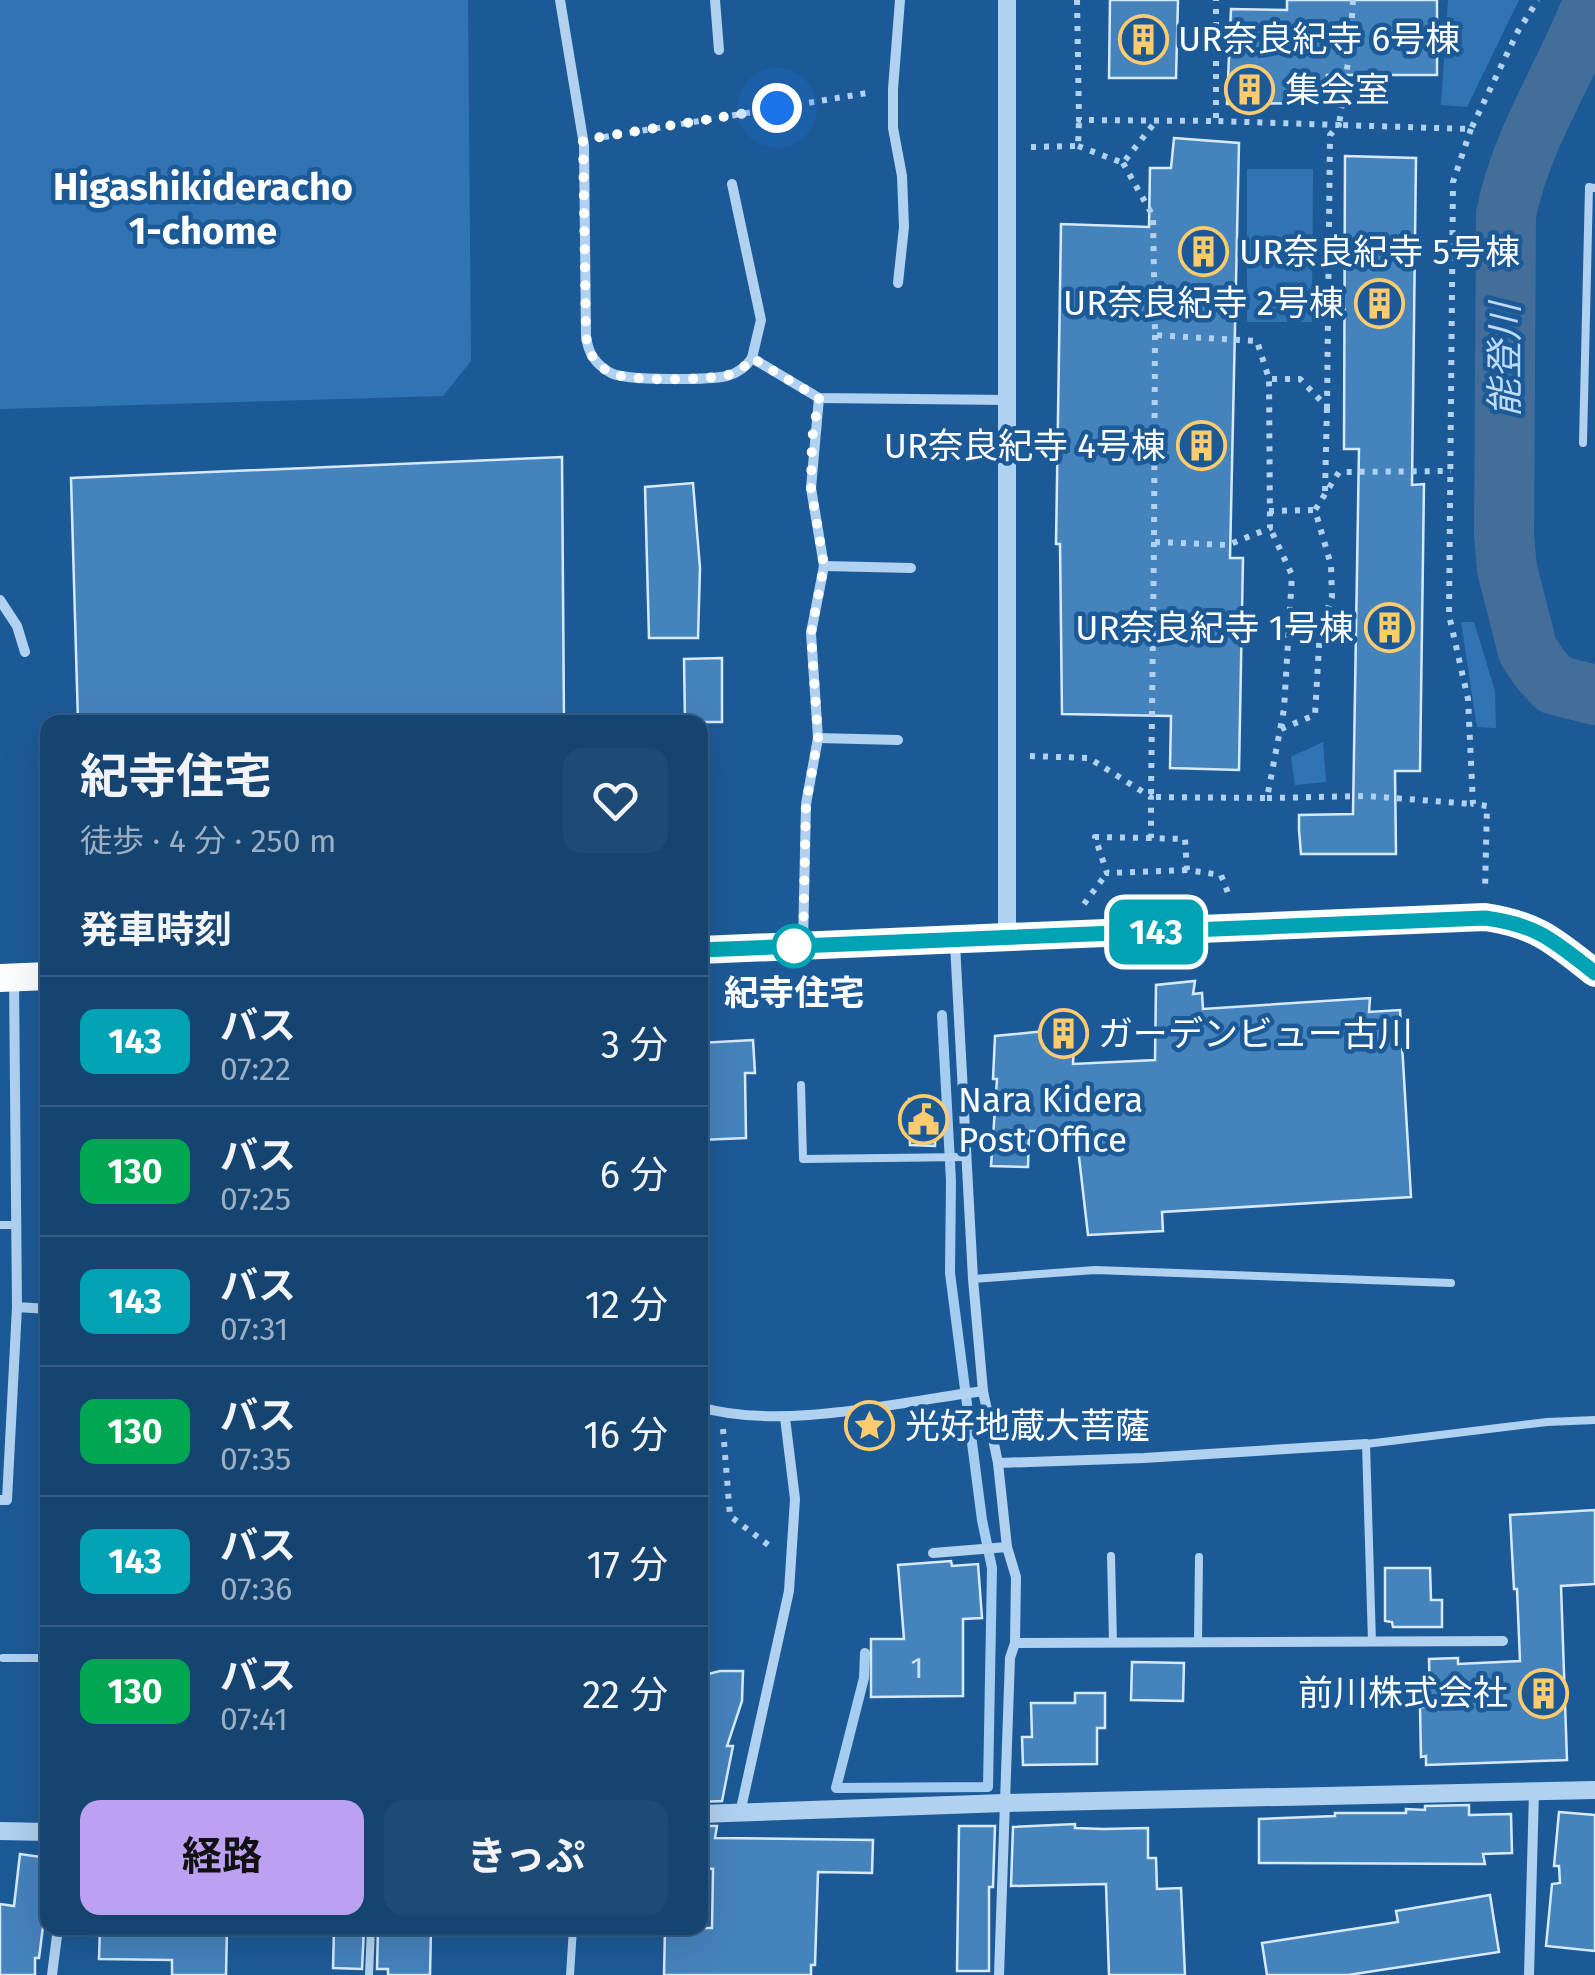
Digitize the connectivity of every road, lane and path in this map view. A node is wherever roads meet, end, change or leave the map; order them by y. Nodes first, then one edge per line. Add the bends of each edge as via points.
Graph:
1 (560, 0) edge
2 (716, 0) edge
3 (900, 0) edge
4 (1007, 0) edge
5 (1077, 0) edge
6 (1216, 0) edge
7 (1353, 0) edge
8 (1538, 0) edge
9 (719, 50) dead end
10 (893, 89) junction
11 (1079, 120) junction
12 (1156, 121) junction
13 (1216, 121) junction
14 (1339, 125) junction
15 (1471, 129) junction
16 (583, 140) junction
17 (1078, 146) junction
18 (1030, 147) dead end
19 (1122, 162) junction
20 (732, 184) dead end
21 (1595, 188) edge
22 (898, 283) dead end
23 (1155, 335) junction
24 (752, 358) junction
25 (1270, 378) junction
26 (819, 398) junction
27 (1008, 400) junction
28 (1326, 407) junction
29 (1583, 443) dead end
30 (1452, 471) junction
31 (1324, 494) junction
32 (1315, 510) junction
33 (1269, 511) junction
34 (1270, 528) junction
35 (1154, 542) junction
36 (824, 566) junction
37 (912, 568) dead end
38 (0, 600) edge
39 (26, 652) dead end
40 (1280, 730) junction
41 (818, 738) junction
42 (898, 740) dead end
43 (1009, 756) junction
44 (1151, 797) junction
45 (1267, 798) junction
46 (1473, 804) junction
47 (1152, 838) junction
48 (1187, 870) junction
49 (1485, 918) junction
50 (1240, 928) junction
51 (1007, 937) junction
52 (955, 938) junction
53 (803, 946) junction
54 (708, 950) edge
55 (1595, 973) edge
56 (40, 976) edge
57 (7, 977) edge
58 (801, 1085) dead end
59 (966, 1157) junction
60 (0, 1225) edge
61 (16, 1225) junction
62 (973, 1279) junction
63 (1451, 1283) dead end
64 (17, 1307) junction
65 (40, 1308) edge
66 (983, 1390) junction
67 (708, 1409) edge
68 (722, 1413) junction
69 (785, 1418) junction
70 (1595, 1420) edge
71 (1366, 1444) junction
72 (998, 1464) junction
73 (0, 1500) edge
74 (1007, 1547) junction
75 (933, 1553) dead end
76 (1111, 1556) dead end
77 (1199, 1557) dead end
78 (791, 1562) junction
79 (1503, 1641) dead end
80 (1113, 1642) junction
81 (1198, 1642) junction
82 (1372, 1642) junction
83 (1015, 1643) junction
84 (3, 1658) dead end
85 (40, 1658) edge
86 (1534, 1789) junction
87 (1595, 1790) edge
88 (1004, 1803) junction
89 (740, 1813) junction
90 (708, 1814) edge
91 (0, 1831) edge
92 (40, 1832) edge
93 (57, 1935) edge
94 (370, 1935) edge
95 (573, 1935) edge
96 (52, 1975) edge
97 (369, 1975) edge
98 (570, 1975) edge
99 (1000, 1975) edge
100 (1529, 1975) edge

1 - 16 street
2 - 9 street
3 - 10 street
4 - 27 street
5 - 11 path
6 - 13 path
7 - 14 path
8 - 15 path
10 - 16 path
10 - 22 street via 904,227
11 - 12 path
11 - 17 path
12 - 13 path
12 - 19 path
13 - 14 path
14 - 15 path
14 - 28 path via 1330,135
15 - 30 path via 1452,182
16 - 24 street via 588,351 598,364 634,378 724,376
17 - 18 path
17 - 19 path
19 - 23 path via 1154,216
20 - 24 street via 761,320
21 - 29 lane via 1590,187
23 - 25 path via 1258,341
23 - 35 path
24 - 26 street
25 - 28 path via 1300,379
25 - 33 path
26 - 27 street
26 - 36 street via 811,488
27 - 43 street
28 - 31 path
30 - 31 path via 1339,472
30 - 46 path via 1449,615 1468,699
31 - 32 path
32 - 33 path
32 - 40 path via 1332,597 1320,629 1315,714
33 - 34 path
34 - 35 path via 1228,545
34 - 40 path via 1292,575
35 - 44 path
36 - 37 street
36 - 41 street via 811,633
38 - 39 street
40 - 45 path
41 - 42 street
41 - 53 street via 806,804
43 - 44 path via 1089,758
43 - 51 street
44 - 45 path
44 - 47 path
45 - 46 path
46 - 49 path via 1487,806
47 - 48 path via 1186,839
47 - 48 path via 1095,836 1107,873
48 - 50 path via 1220,875
49 - 50 highway
49 - 55 highway via 1547,935
50 - 51 highway
51 - 52 highway
52 - 53 highway
52 - 59 street
53 - 54 highway
56 - 57 highway
57 - 61 street
58 - 59 lane via 803,1159
59 - 62 street
60 - 61 lane
61 - 64 street
62 - 63 lane via 1096,1270
62 - 66 street
64 - 65 street
64 - 73 street via 7,1500
66 - 69 street
66 - 72 street
67 - 68 street
68 - 69 street
68 - 78 path via 730,1516
69 - 78 street via 795,1498
70 - 71 lane
71 - 72 street
71 - 82 lane
72 - 74 street
74 - 75 street
74 - 83 street via 1016,1577
76 - 80 lane
77 - 81 lane
78 - 89 street
79 - 82 street
80 - 81 street
80 - 83 street
81 - 82 street
83 - 88 street
84 - 85 lane
86 - 87 street
86 - 88 street
86 - 100 street
88 - 89 street
88 - 99 street
89 - 90 street
91 - 92 street
93 - 96 street
94 - 97 lane
95 - 98 lane

